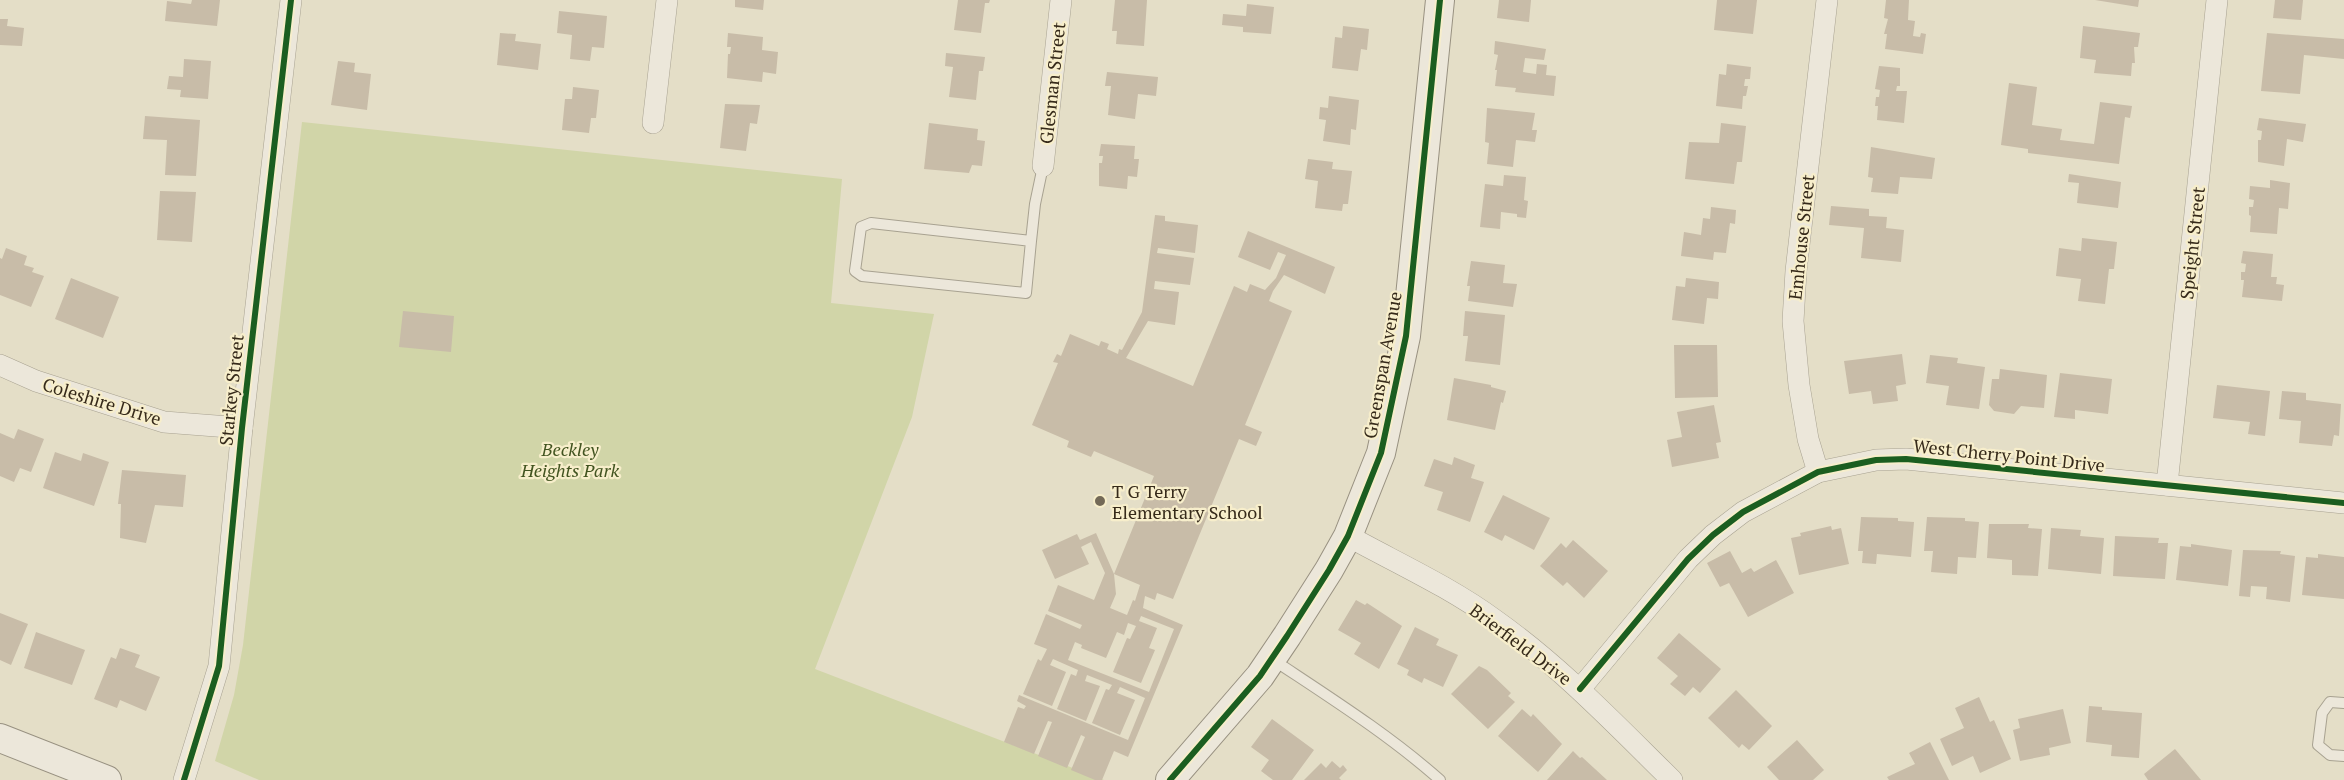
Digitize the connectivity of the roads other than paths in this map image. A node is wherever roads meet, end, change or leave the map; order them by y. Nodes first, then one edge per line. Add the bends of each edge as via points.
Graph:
1 (291, 0) edge
2 (667, 0) edge
3 (1061, 0) edge
4 (1440, 0) edge
5 (1827, 0) edge
6 (2217, 0) edge
7 (653, 123) dead end
8 (1043, 166) joint
9 (1031, 241) junction
10 (0, 366) edge
11 (242, 428) junction
12 (1818, 472) junction
13 (2167, 485) junction
14 (2344, 503) edge
15 (1348, 536) junction
16 (1271, 659) junction
17 (1580, 689) junction
18 (2344, 703) edge
19 (0, 738) edge
20 (2344, 756) edge
21 (1173, 779) edge
22 (107, 780) edge
23 (184, 780) edge
24 (1440, 780) edge
25 (1672, 780) edge

1 - 11 street, Starkey Street
2 - 7 street
3 - 8 street, Glesman Street
4 - 15 street, Greenspan Avenue via 1406,336 1381,453
5 - 12 street, Emhouse Street via 1793,321 1805,418
6 - 13 street, Speight Street
8 - 9 lane
9 - 9 lane via 871,223 861,227 855,271 862,276 1026,293
10 - 11 street, Coleshire Drive via 164,422
11 - 23 street, Starkey Street via 219,666
12 - 13 street, West Cherry Point Drive via 1876,460 1906,459
12 - 17 street, West Cherry Point Drive via 1743,512 1713,535 1688,558
13 - 14 street, West Cherry Point Drive
15 - 16 street, Greenspan Avenue
15 - 17 street, Brierfield Drive via 1495,620
16 - 21 street, Greenspan Avenue
16 - 24 lane via 1346,707
17 - 25 street, Brierfield Drive
18 - 20 lane via 2330,702 2322,713 2318,745 2330,755
19 - 22 street

